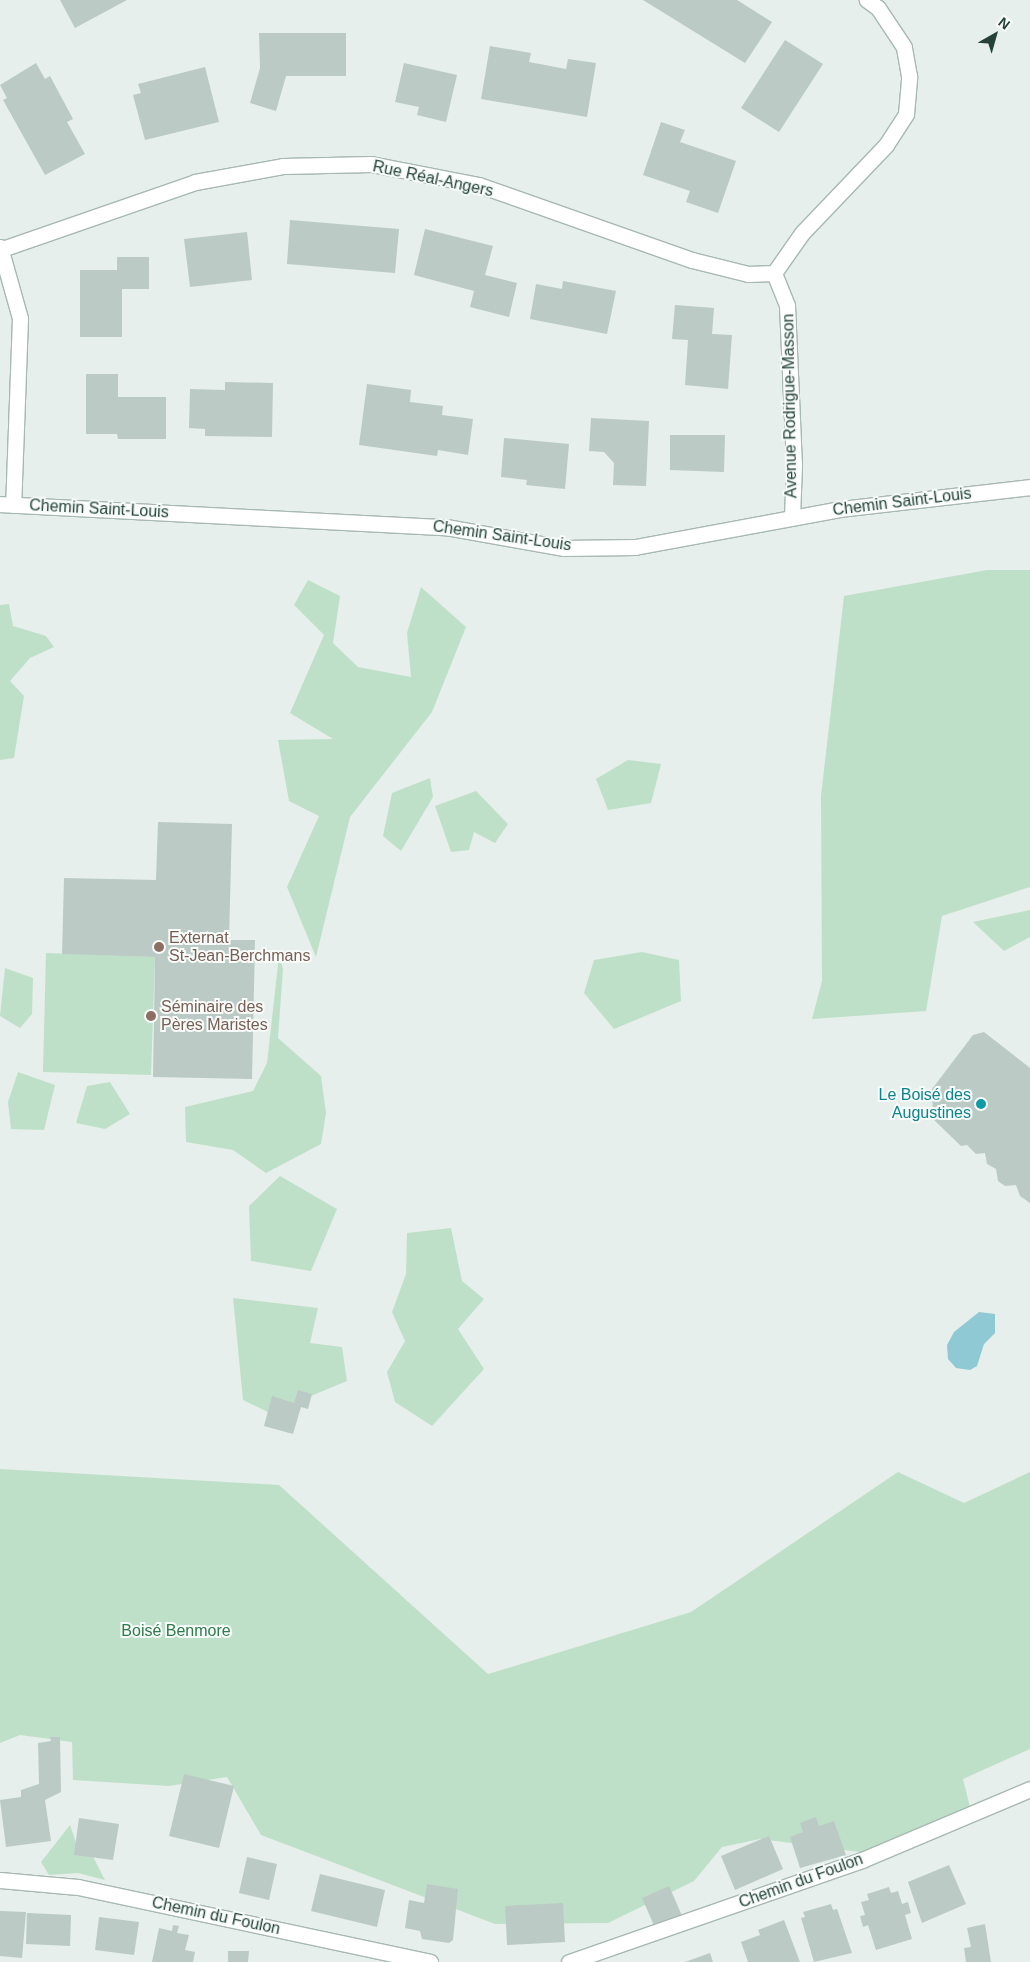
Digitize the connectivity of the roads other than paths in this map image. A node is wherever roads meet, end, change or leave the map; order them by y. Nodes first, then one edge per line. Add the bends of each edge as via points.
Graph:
1 (867, 0) edge
2 (1, 248) edge
3 (774, 273) junction
4 (1030, 486) edge
5 (6, 504) edge
6 (792, 517) junction
7 (1030, 1789) edge
8 (0, 1880) edge
9 (430, 1962) edge
10 (568, 1962) edge

1 - 3 street via 878,8 904,47 909,76 906,114 886,145 802,233
2 - 3 street, Rue Réal-Angers via 194,182 283,166 371,164 479,185 692,260 748,274
2 - 5 street via 20,318
3 - 6 street, Avenue Rodrigue-Masson via 787,305 794,465
4 - 6 street, Chemin Saint-Louis
5 - 6 street, Chemin Saint-Louis via 446,527 564,548 635,547
7 - 10 street, Chemin du Foulon via 862,1860
8 - 9 street, Chemin du Foulon via 78,1887

